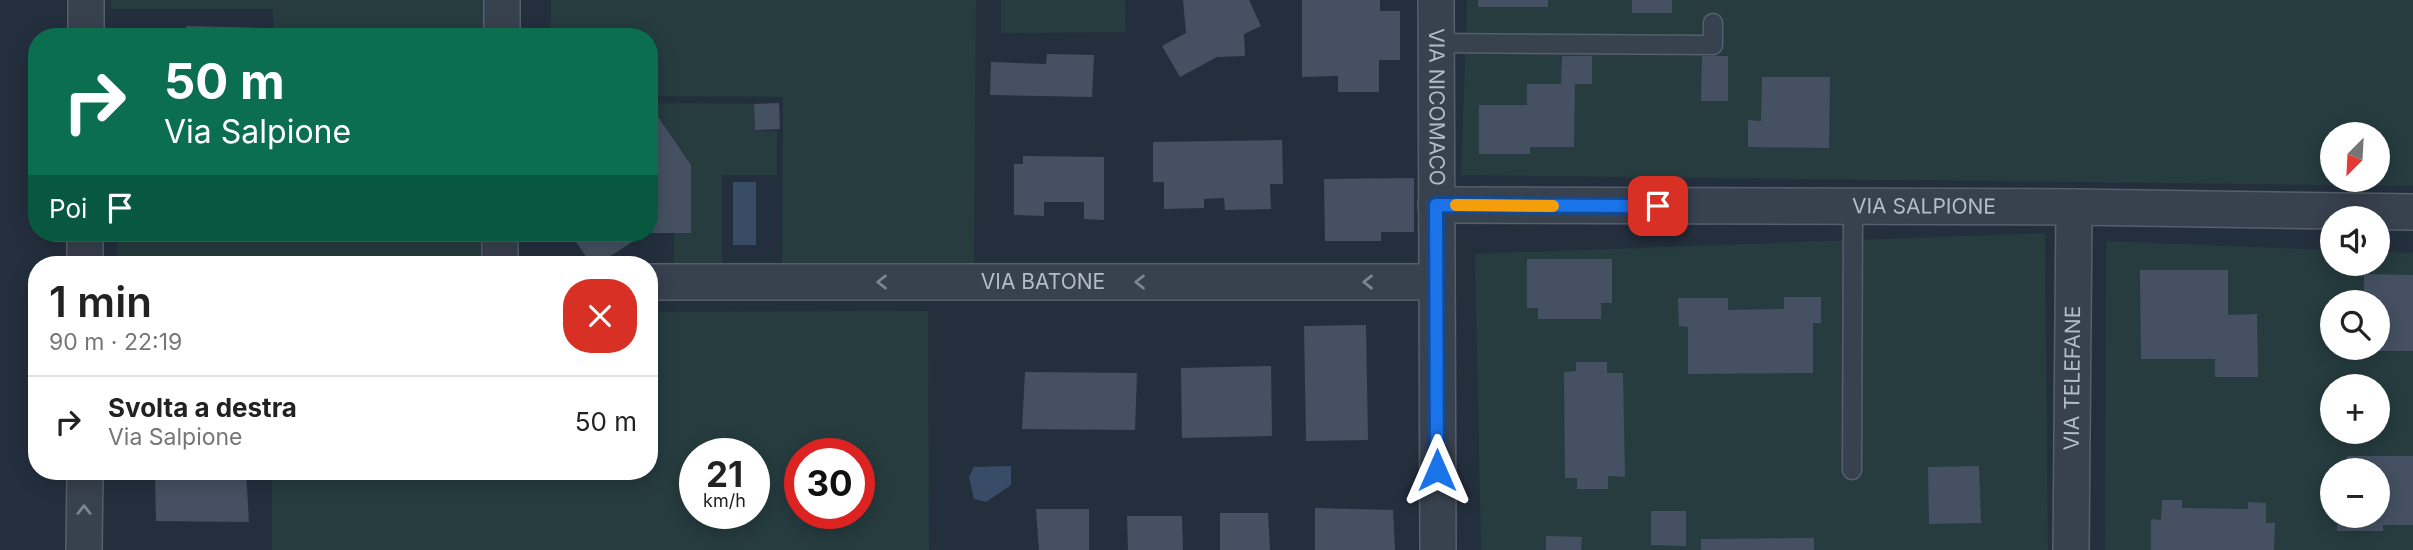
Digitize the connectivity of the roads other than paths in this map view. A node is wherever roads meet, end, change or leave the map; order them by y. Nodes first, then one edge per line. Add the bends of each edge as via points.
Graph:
1 (86, 0) edge
2 (502, 0) edge
3 (1436, 0) edge
4 (1713, 23) dead end
5 (86, 28) edge
6 (502, 28) edge
7 (1436, 43) junction
8 (1436, 205) junction
9 (1853, 206) junction
10 (2074, 207) junction
11 (2413, 212) edge
12 (658, 282) edge
13 (1436, 282) junction
14 (1852, 470) dead end
15 (85, 480) edge
16 (84, 550) edge
17 (1438, 550) edge
18 (2071, 550) edge

1 - 5 street
2 - 6 street
3 - 7 street, VIA NICOMACO
4 - 7 lane via 1713,45
7 - 8 street, VIA NICOMACO
8 - 9 street, VIA SALPIONE
8 - 13 street, VIA NICOMACO
9 - 10 street, VIA SALPIONE
9 - 14 lane
10 - 11 street, VIA SALPIONE
10 - 18 street, VIA TELEFANE
13 -> 12 street, VIA BATONE
13 - 17 street, VIA NICOMACO
16 -> 15 street

